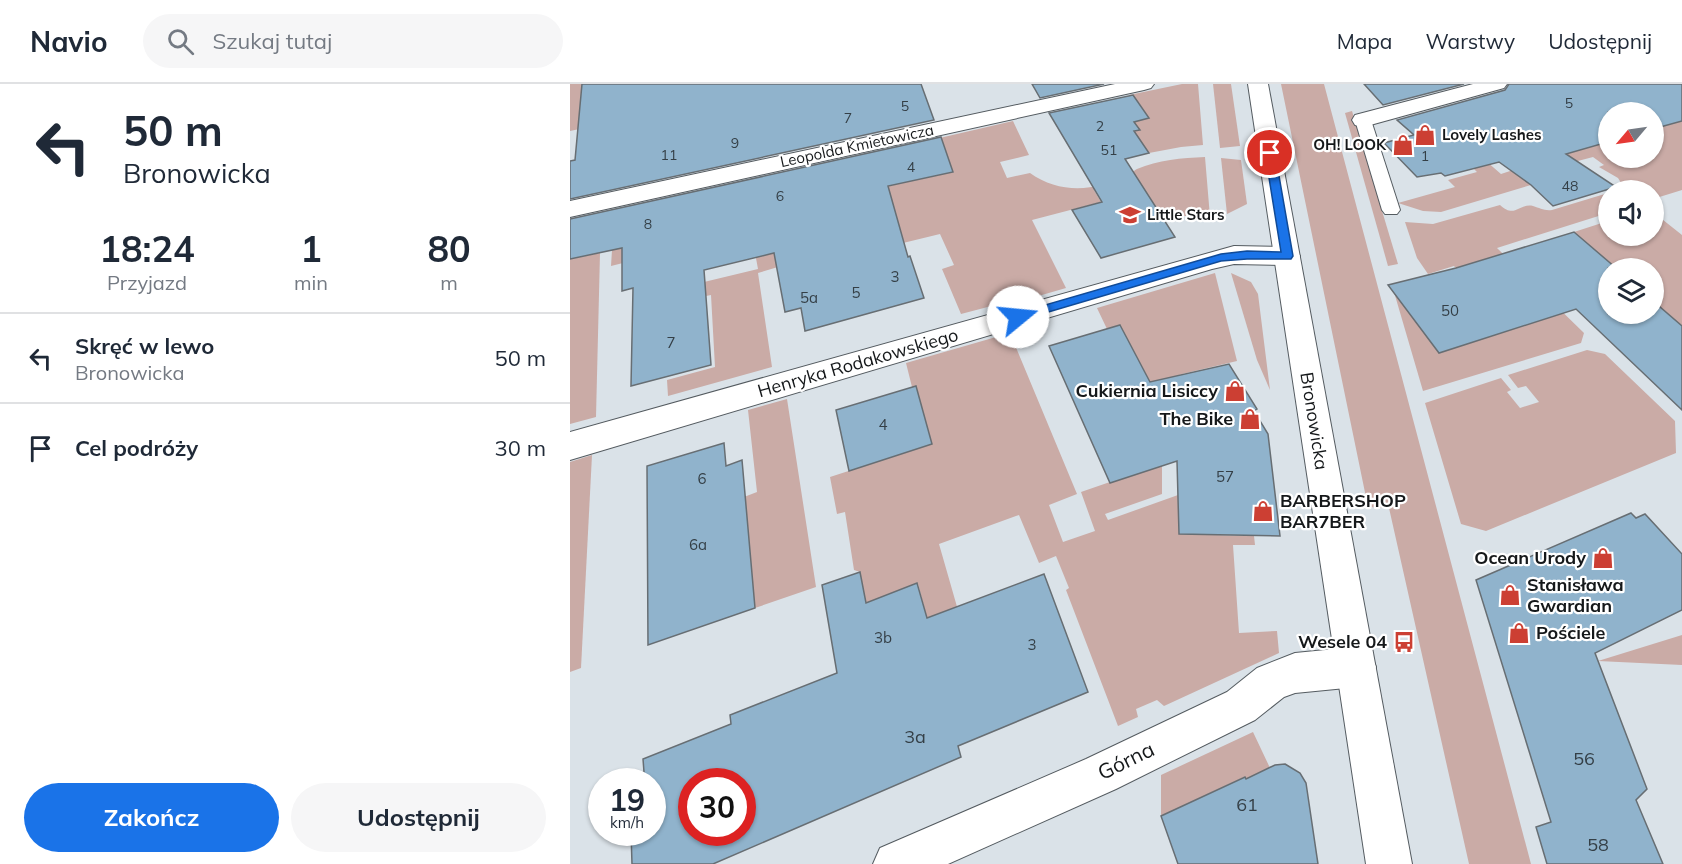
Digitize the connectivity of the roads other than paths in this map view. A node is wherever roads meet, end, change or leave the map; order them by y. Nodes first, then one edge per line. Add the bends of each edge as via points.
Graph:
1 (1143, 84) edge
2 (1258, 84) edge
3 (1497, 84) edge
4 (1362, 120) joint
5 (570, 209) edge
6 (1390, 210) dead end
7 (1287, 256) junction
8 (570, 446) edge
9 (1356, 667) junction
10 (896, 864) edge
11 (1389, 864) edge

1 - 5 street, Leopolda Kmietowicza
2 - 7 street, Bronowicka
3 - 4 street
4 - 6 lane
7 - 8 street, Henryka Rodakowskiego via 1234,255 1210,260
7 - 9 street, Bronowicka
9 - 10 street, Górna via 1294,673 1271,682 1241,706 1101,774
9 - 11 street, Bronowicka

